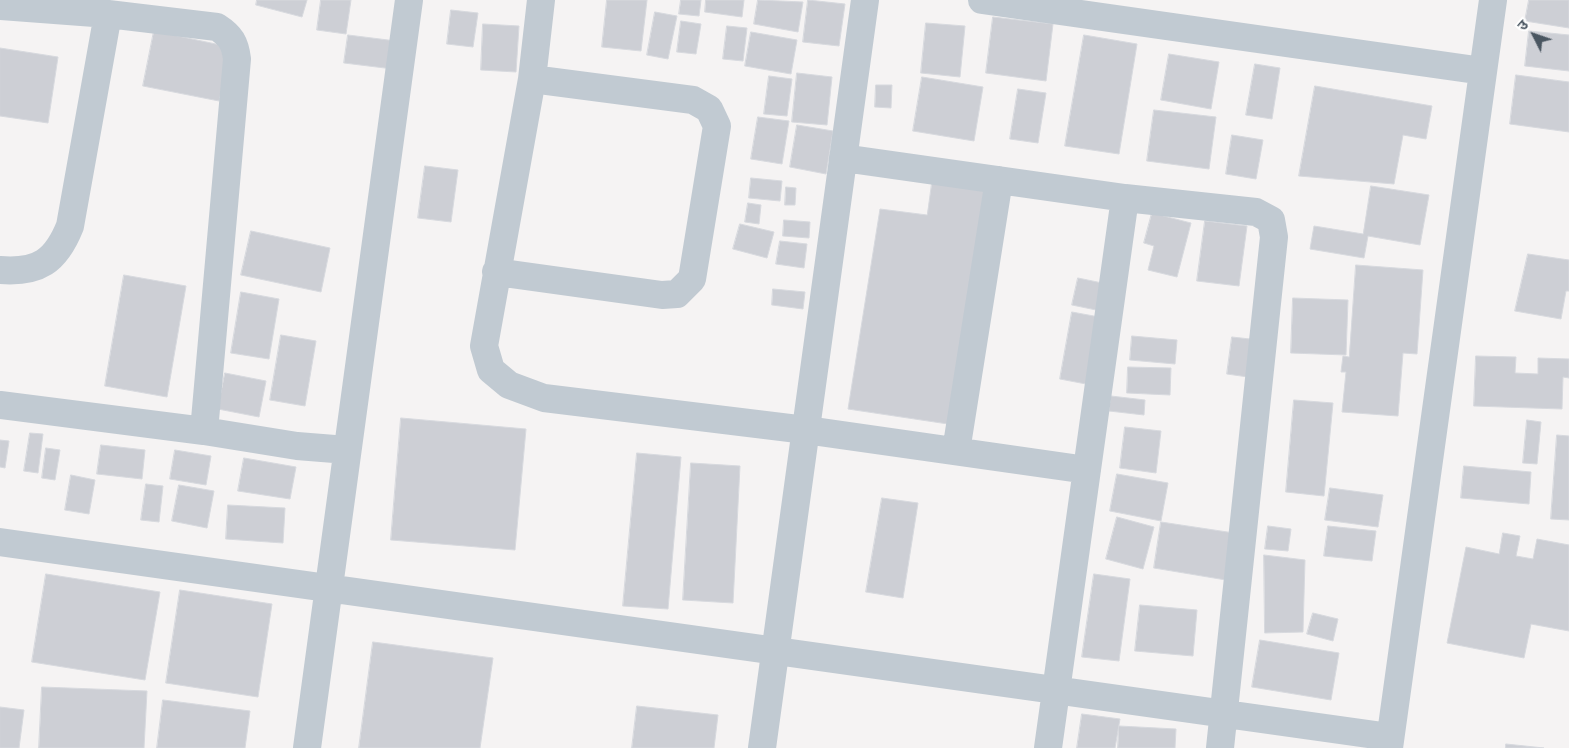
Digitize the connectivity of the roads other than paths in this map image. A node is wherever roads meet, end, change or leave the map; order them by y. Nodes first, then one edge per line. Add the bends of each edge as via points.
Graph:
1 (409, 0) edge
2 (541, 0) edge
3 (865, 0) edge
4 (982, 0) edge
5 (1493, 0) edge
6 (1046, 4) edge
7 (0, 6) edge
8 (108, 14) junction
9 (1483, 71) junction
10 (532, 79) junction
11 (843, 158) junction
12 (1000, 180) junction
13 (1125, 198) junction
14 (0, 270) edge
15 (496, 272) junction
16 (0, 405) edge
17 (806, 430) junction
18 (204, 431) junction
19 (347, 450) junction
20 (956, 451) junction
21 (1087, 470) junction
22 (0, 542) edge
23 (329, 588) junction
24 (776, 651) junction
25 (1056, 690) junction
26 (1225, 714) junction
27 (1390, 742) edge
28 (307, 748) edge
29 (762, 748) edge
30 (1048, 748) edge
31 (1220, 748) edge

1 - 19 street
2 - 10 street
3 - 11 street
4 - 6 street
5 - 9 street
6 - 9 street
7 - 8 street
8 - 14 street via 70,226 62,246 45,263 29,270
8 - 18 street via 217,27 235,43 238,59
9 - 27 street
10 - 15 street
10 - 15 street via 693,100 709,109 717,126 692,279 678,294 662,295
11 - 12 street
11 - 17 street
12 - 13 street
12 - 20 street
13 - 21 street
13 - 26 street via 1256,212 1271,220 1274,237
15 - 17 street via 484,346 491,370 509,385 544,398
16 - 18 street
17 - 20 street
17 - 24 street
18 - 19 street via 297,446
19 - 23 street
20 - 21 street
21 - 25 street
22 - 23 street
23 - 24 street
23 - 28 street
24 - 25 street
24 - 29 street
25 - 26 street
25 - 30 street
26 - 27 street
26 - 31 street

